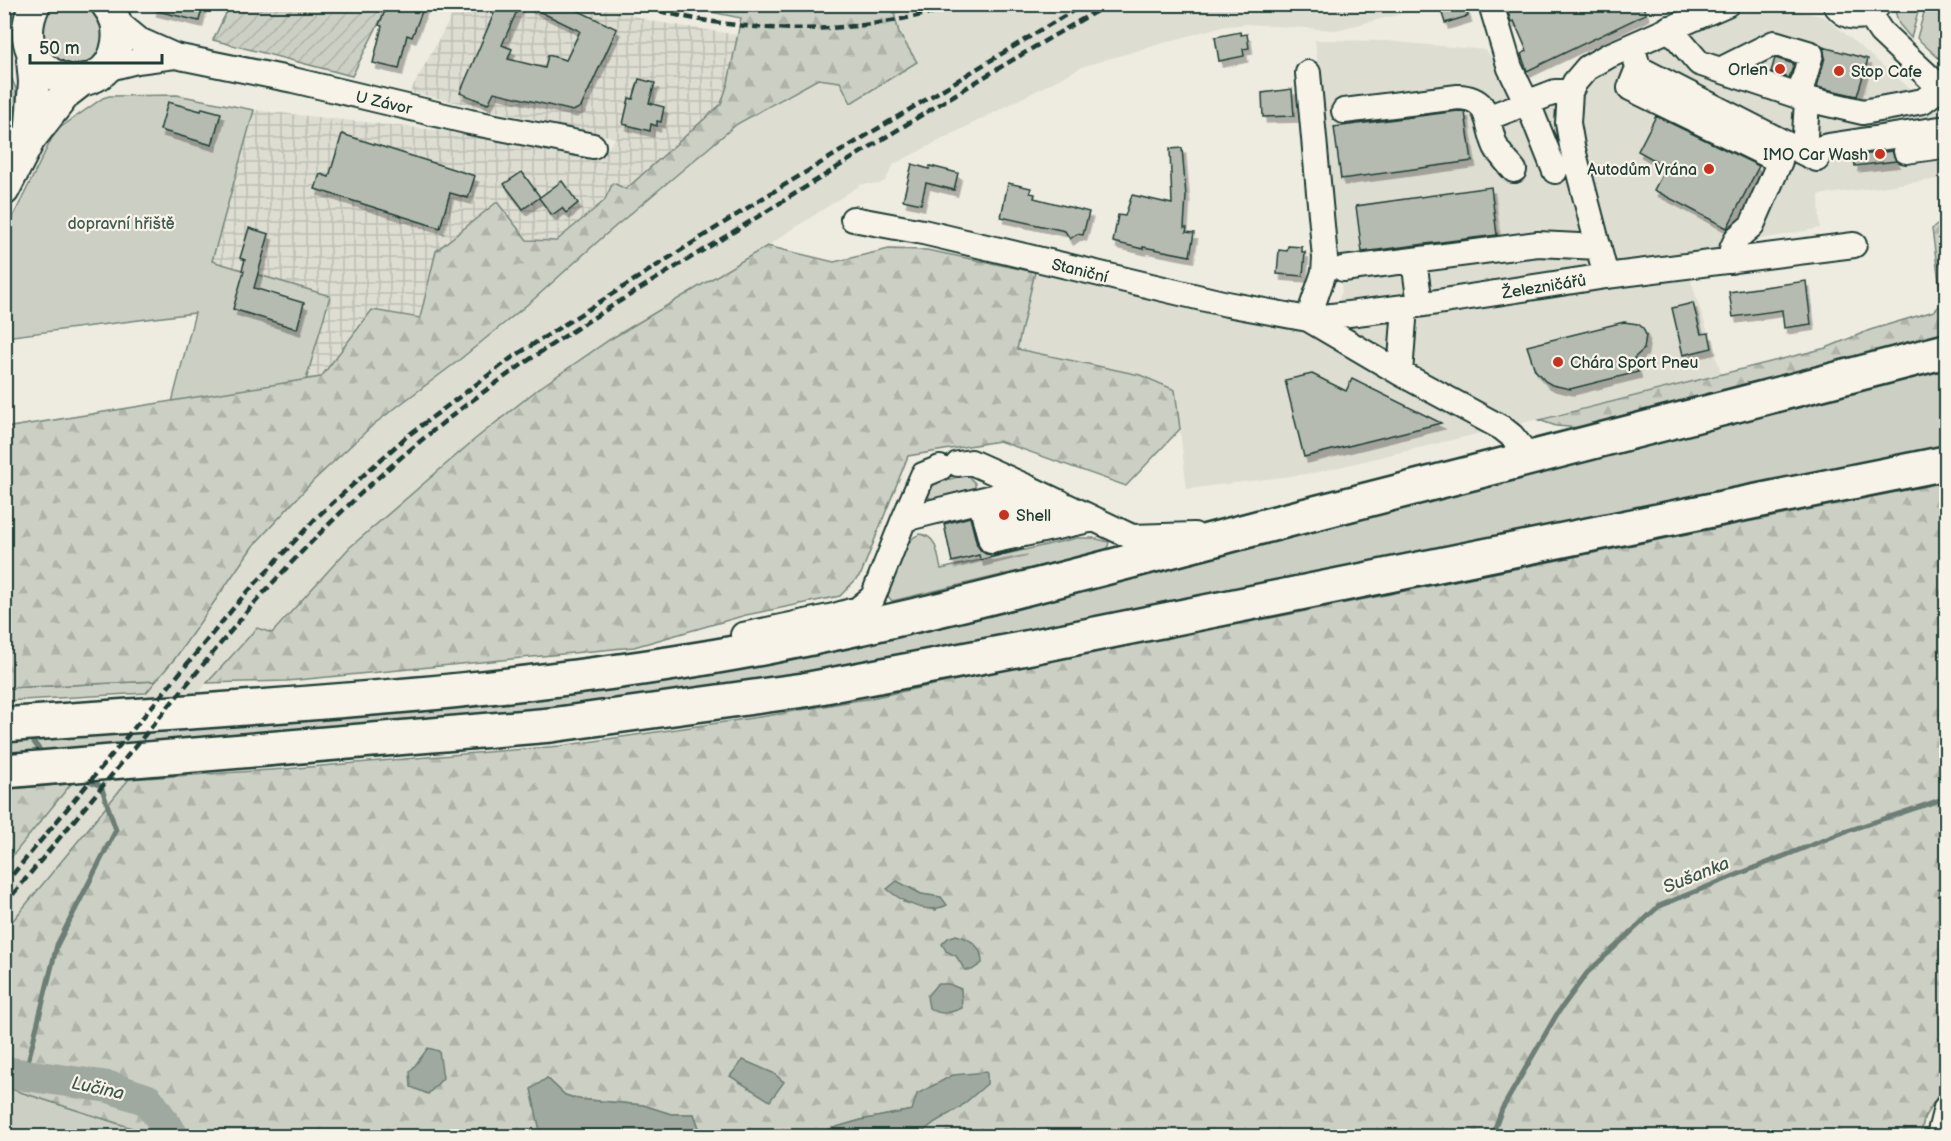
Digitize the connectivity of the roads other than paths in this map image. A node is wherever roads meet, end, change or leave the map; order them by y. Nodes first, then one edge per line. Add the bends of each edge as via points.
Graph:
1 (35, 4) edge
2 (1491, 4) edge
3 (1835, 4) edge
4 (1714, 6) edge
5 (1874, 9) edge
6 (111, 10) edge
7 (1669, 28) junction
8 (21, 44) edge
9 (1633, 44) junction
10 (175, 56) junction
11 (1638, 68) junction
12 (1720, 70) junction
13 (1308, 73) dead end
14 (93, 74) junction
15 (1943, 90) edge
16 (1570, 92) junction
17 (1803, 98) junction
18 (1527, 103) junction
19 (1344, 111) dead end
20 (1487, 118) junction
21 (1947, 130) edge
22 (14, 140) edge
23 (593, 146) dead end
24 (1906, 151) dead end
25 (1804, 153) junction
26 (1854, 157) dead end
27 (1514, 170) dead end
28 (1555, 171) dead end
29 (4, 190) edge
30 (853, 219) dead end
31 (1854, 245) dead end
32 (1599, 247) junction
33 (1414, 261) junction
34 (1731, 261) junction
35 (1343, 269) dead end
36 (1606, 276) junction
37 (1412, 306) junction
38 (1308, 319) junction
39 (1947, 351) edge
40 (1400, 373) junction
41 (1530, 458) junction
42 (1947, 462) edge
43 (1029, 488) junction
44 (1060, 502) junction
45 (983, 509) junction
46 (904, 519) junction
47 (1094, 519) junction
48 (1236, 534) junction
49 (702, 659) junction
50 (7, 724) edge
51 (4, 771) edge
52 (1947, 1108) edge
53 (1939, 1137) edge

1 - 8 main road via 27,17
2 - 18 street via 1510,68
3 - 5 street via 1842,13 1856,17
4 - 7 street
5 - 15 street via 1881,32
6 - 10 street, U Závor via 126,31
6 - 14 main road via 118,34 116,47 111,59
7 - 9 street
7 - 12 street via 1699,63
8 - 14 main road via 41,70 55,78 69,81
8 - 22 main road via 34,82
9 - 11 street
9 - 16 street via 1587,68
10 - 14 street, U Závor via 138,61
10 - 23 street, U Závor
11 - 25 street
11 - 34 street via 1630,88 1780,161 1752,225 1737,238
12 - 17 street
12 - 17 street via 1773,43 1811,54
13 - 38 street via 1325,258
14 - 22 main road
15 - 17 street via 1923,101 1863,112
16 - 18 street via 1555,92
16 - 32 street, Železničářů via 1572,146
17 - 25 street
18 - 20 street
18 - 28 street
19 - 20 street via 1468,97 1479,102
20 - 27 street via 1497,149
21 - 24 street via 1943,146
21 - 25 street via 1828,146
22 - 29 main road
25 - 26 street via 1821,161
30 - 38 street, Staniční via 1216,302
31 - 34 street
32 - 33 street via 1538,244
32 - 36 street, Železničářů
33 - 35 street
33 - 37 street
34 - 36 street
36 - 37 street, Železničářů
37 - 38 street, Staniční
37 - 40 street
38 - 40 street, Staniční
39 - 41 highway
40 - 41 street via 1502,428
41 - 48 highway
42 - 51 highway via 804,690 552,725
43 - 44 street
43 - 45 street
43 - 46 street via 971,462 949,466 923,475
44 - 45 street
44 - 47 street
45 - 46 street
45 - 47 street via 991,541
46 - 49 street via 873,597 858,609 741,636
47 - 48 street via 1132,537
48 - 49 highway via 927,612
49 - 50 highway via 444,691
52 - 53 street

